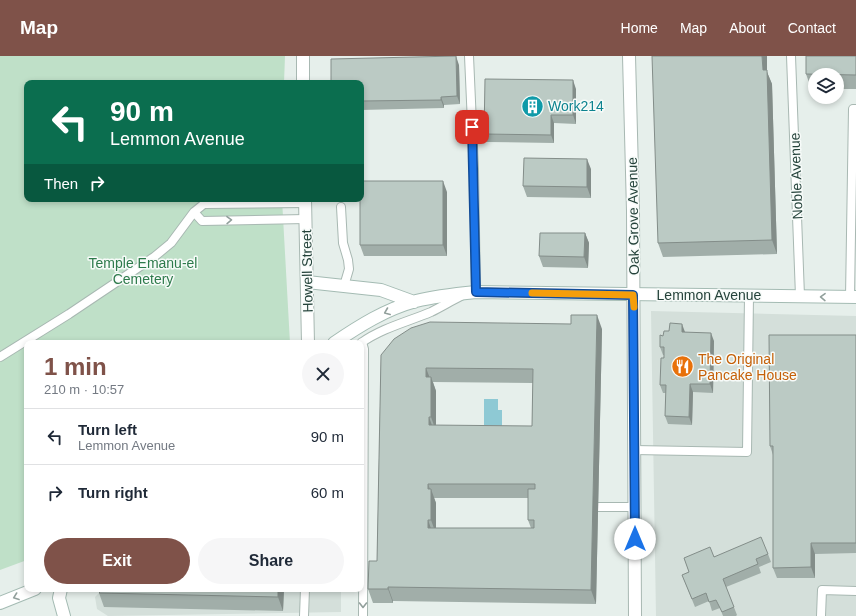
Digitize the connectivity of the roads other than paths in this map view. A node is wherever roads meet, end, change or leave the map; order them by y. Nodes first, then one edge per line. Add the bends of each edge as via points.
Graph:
1 (303, 56) edge
2 (469, 56) edge
3 (630, 56) edge
4 (791, 56) edge
5 (303, 80) edge
6 (856, 109) edge
7 (271, 202) edge
8 (305, 202) edge
9 (341, 207) dead end
10 (194, 212) junction
11 (306, 218) junction
12 (307, 282) junction
13 (344, 286) junction
14 (472, 292) junction
15 (633, 295) junction
16 (749, 296) junction
17 (800, 296) junction
18 (853, 297) edge
19 (414, 302) junction
20 (27, 340) edge
21 (308, 340) edge
22 (339, 340) edge
23 (364, 341) edge
24 (24, 342) edge
25 (0, 357) edge
26 (634, 450) junction
27 (635, 507) junction
28 (598, 508) dead end
29 (856, 591) edge
30 (28, 592) edge
31 (61, 592) edge
32 (305, 592) edge
33 (363, 592) edge
34 (0, 603) edge
35 (64, 616) edge
36 (304, 616) edge
37 (363, 616) edge
38 (635, 616) edge
39 (821, 616) edge

1 - 5 street
2 - 14 lane via 474,169
3 - 15 street, Oak Grove Avenue
4 - 17 lane, Noble Avenue
6 - 18 lane via 853,109
7 - 10 lane via 204,204
8 - 11 street, Howell Street
9 - 13 lane via 343,243 349,269
10 -> 11 lane via 202,221
10 - 20 lane via 172,243 154,257
11 - 12 street, Howell Street
12 - 13 street
12 - 21 street, Howell Street
13 - 19 street via 382,290
14 - 15 street, Lemmon Avenue
14 - 19 street, Lemmon Avenue via 446,294
14 - 23 lane via 432,311 386,328
15 - 16 street, Lemmon Avenue
15 - 26 street, Oak Grove Avenue
16 - 17 street, Lemmon Avenue
16 - 26 lane via 746,452
18 -> 17 street, Lemmon Avenue
19 -> 22 street, Lemmon Avenue via 383,314
24 - 25 lane
26 - 27 street, Oak Grove Avenue
27 - 28 lane
27 - 38 street, Oak Grove Avenue
29 - 39 lane via 822,590
30 -> 34 street
31 - 35 street via 59,598
32 - 36 lane
33 -> 37 lane

